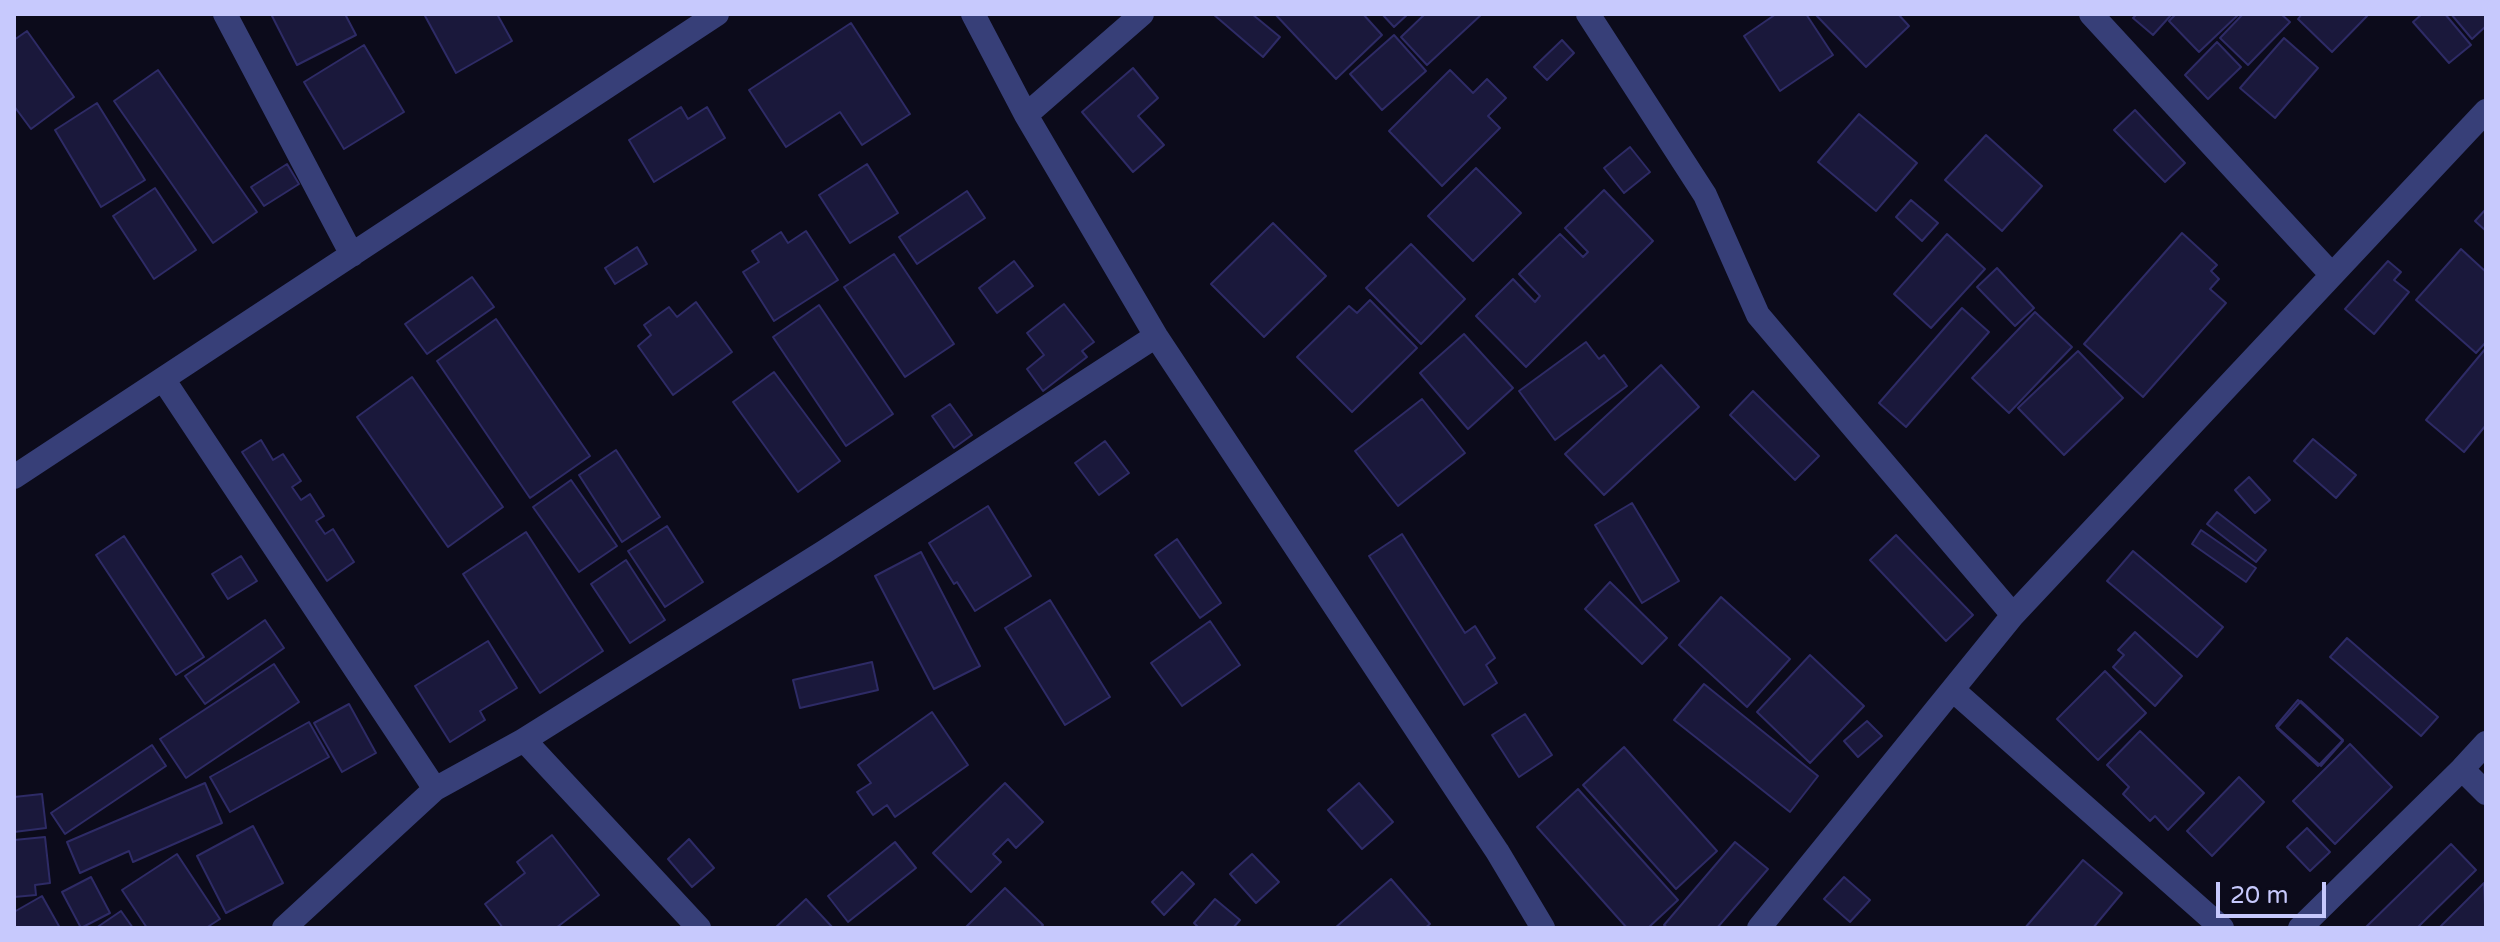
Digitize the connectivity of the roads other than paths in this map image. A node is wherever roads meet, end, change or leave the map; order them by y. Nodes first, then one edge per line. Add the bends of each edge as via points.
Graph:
1 (225, 14) edge
2 (717, 14) edge
3 (973, 14) edge
4 (1142, 14) edge
5 (1588, 14) edge
6 (2091, 14) edge
7 (2486, 111) edge
8 (1026, 115) junction
9 (352, 255) junction
10 (2332, 275) junction
11 (1156, 336) junction
12 (163, 379) junction
13 (14, 477) edge
14 (2013, 615) junction
15 (1953, 690) junction
16 (524, 740) junction
17 (2486, 743) edge
18 (2462, 769) junction
19 (435, 789) junction
20 (2486, 793) edge
21 (284, 928) edge
22 (699, 928) edge
23 (1543, 928) edge
24 (1759, 928) edge
25 (2222, 928) edge
26 (2300, 928) edge

1 - 9 street
2 - 9 street
3 - 8 street
4 - 8 street
5 - 14 street via 1705,195 1758,315
6 - 10 street
7 - 10 street
8 - 11 street
9 - 12 street
10 - 14 street
11 - 16 street
11 - 23 street
12 - 13 street
12 - 19 street
14 - 15 street
15 - 24 street
15 - 25 street
16 - 19 street
16 - 22 street
17 - 18 street
18 - 20 street
18 - 26 street
19 - 21 street

